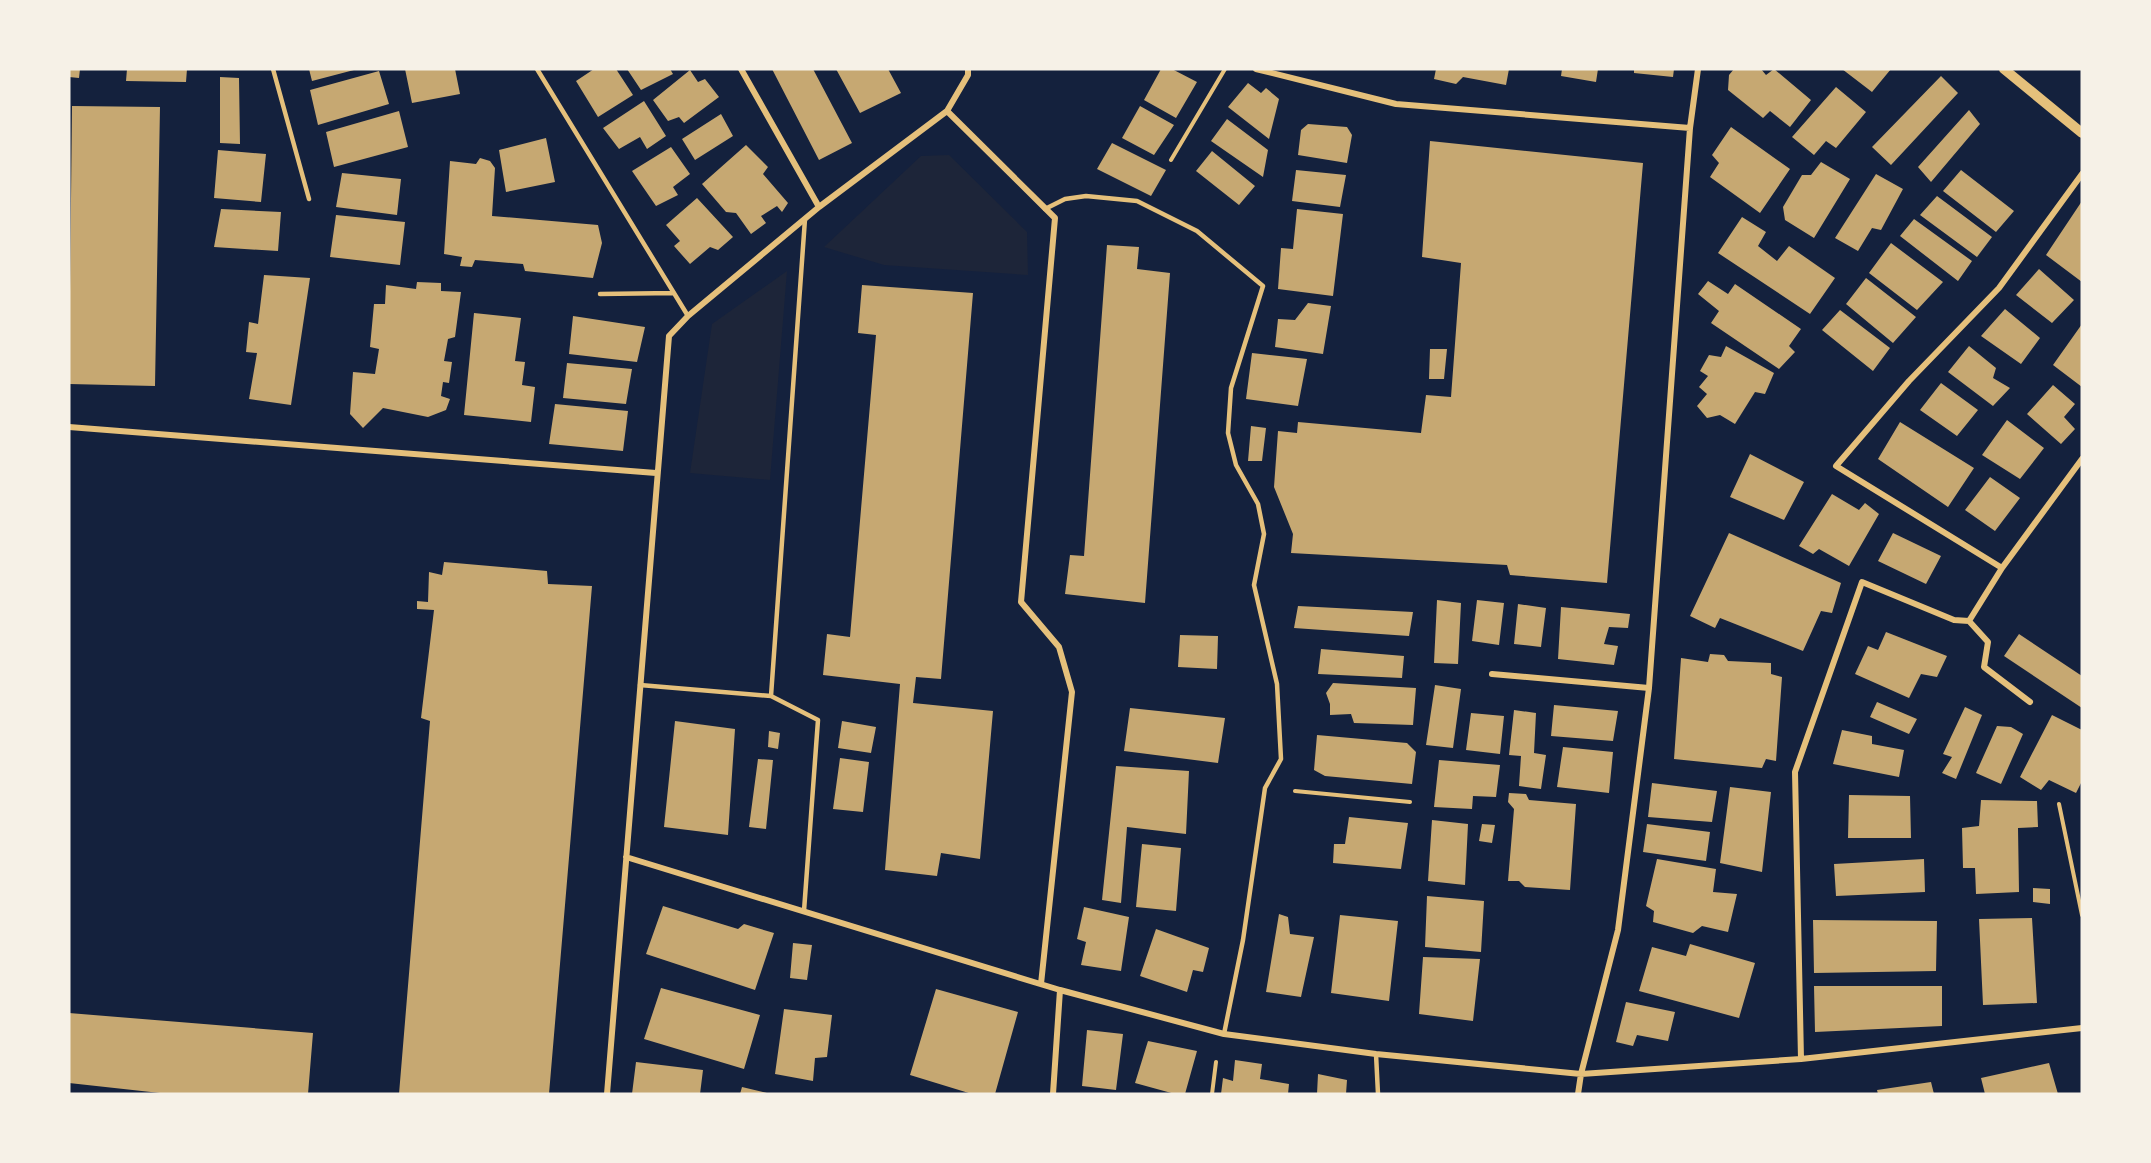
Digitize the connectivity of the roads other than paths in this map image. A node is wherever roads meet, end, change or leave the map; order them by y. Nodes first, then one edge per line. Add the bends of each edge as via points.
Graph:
1 (273, 69) edge
2 (537, 69) edge
3 (741, 69) edge
4 (968, 69) edge
5 (1256, 69) edge
6 (1698, 69) edge
7 (2004, 69) edge
8 (947, 111) junction
9 (1690, 128) junction
10 (2082, 133) edge
11 (2082, 174) edge
12 (309, 199) dead end
13 (819, 207) junction
14 (1045, 209) junction
15 (805, 219) junction
16 (674, 293) junction
17 (600, 294) dead end
18 (688, 316) junction
19 (69, 427) edge
20 (2082, 459) edge
21 (656, 473) junction
22 (2002, 568) junction
23 (1969, 621) junction
24 (1492, 674) dead end
25 (640, 685) junction
26 (1649, 688) junction
27 (771, 696) junction
28 (2030, 702) dead end
29 (626, 857) junction
30 (804, 911) junction
31 (1041, 984) junction
32 (1060, 990) junction
33 (2082, 1028) edge
34 (1224, 1034) junction
35 (1376, 1054) junction
36 (1800, 1059) junction
37 (1581, 1074) junction
38 (607, 1094) edge
39 (1053, 1094) edge
40 (1378, 1094) edge
41 (1578, 1094) edge

1 - 12 lane
2 - 16 lane
3 - 13 street
4 - 8 street
5 - 9 street via 1395,104
6 - 9 street
7 - 10 street
8 - 13 street
8 - 14 street
9 - 26 street
11 - 22 street via 2000,288 1909,381 1836,466
13 - 15 street
14 - 31 street via 1054,218 1021,602 1059,647 1072,692
14 - 34 lane via 1065,199 1086,196 1137,201 1197,231 1263,286 1230,388 1228,433 1236,465 1258,504 1264,534 1254,585 1277,684 1281,759 1265,788 1243,940
15 - 18 street
15 - 27 lane
16 - 17 lane
16 - 18 lane
18 - 21 street via 669,336
19 - 21 street
20 - 22 street
21 - 25 street
22 - 23 street
23 - 28 street via 1989,642 1984,668
23 - 36 street via 1954,620 1862,582 1795,772
24 - 26 street
25 - 27 lane
25 - 29 street
26 - 37 street via 1618,930
27 - 30 lane via 818,720
29 - 30 street
29 - 38 street
30 - 31 street
31 - 32 street
32 - 34 street
32 - 39 street
33 - 36 street
34 - 35 street
35 - 37 street
35 - 40 lane
36 - 37 street
37 - 41 street

